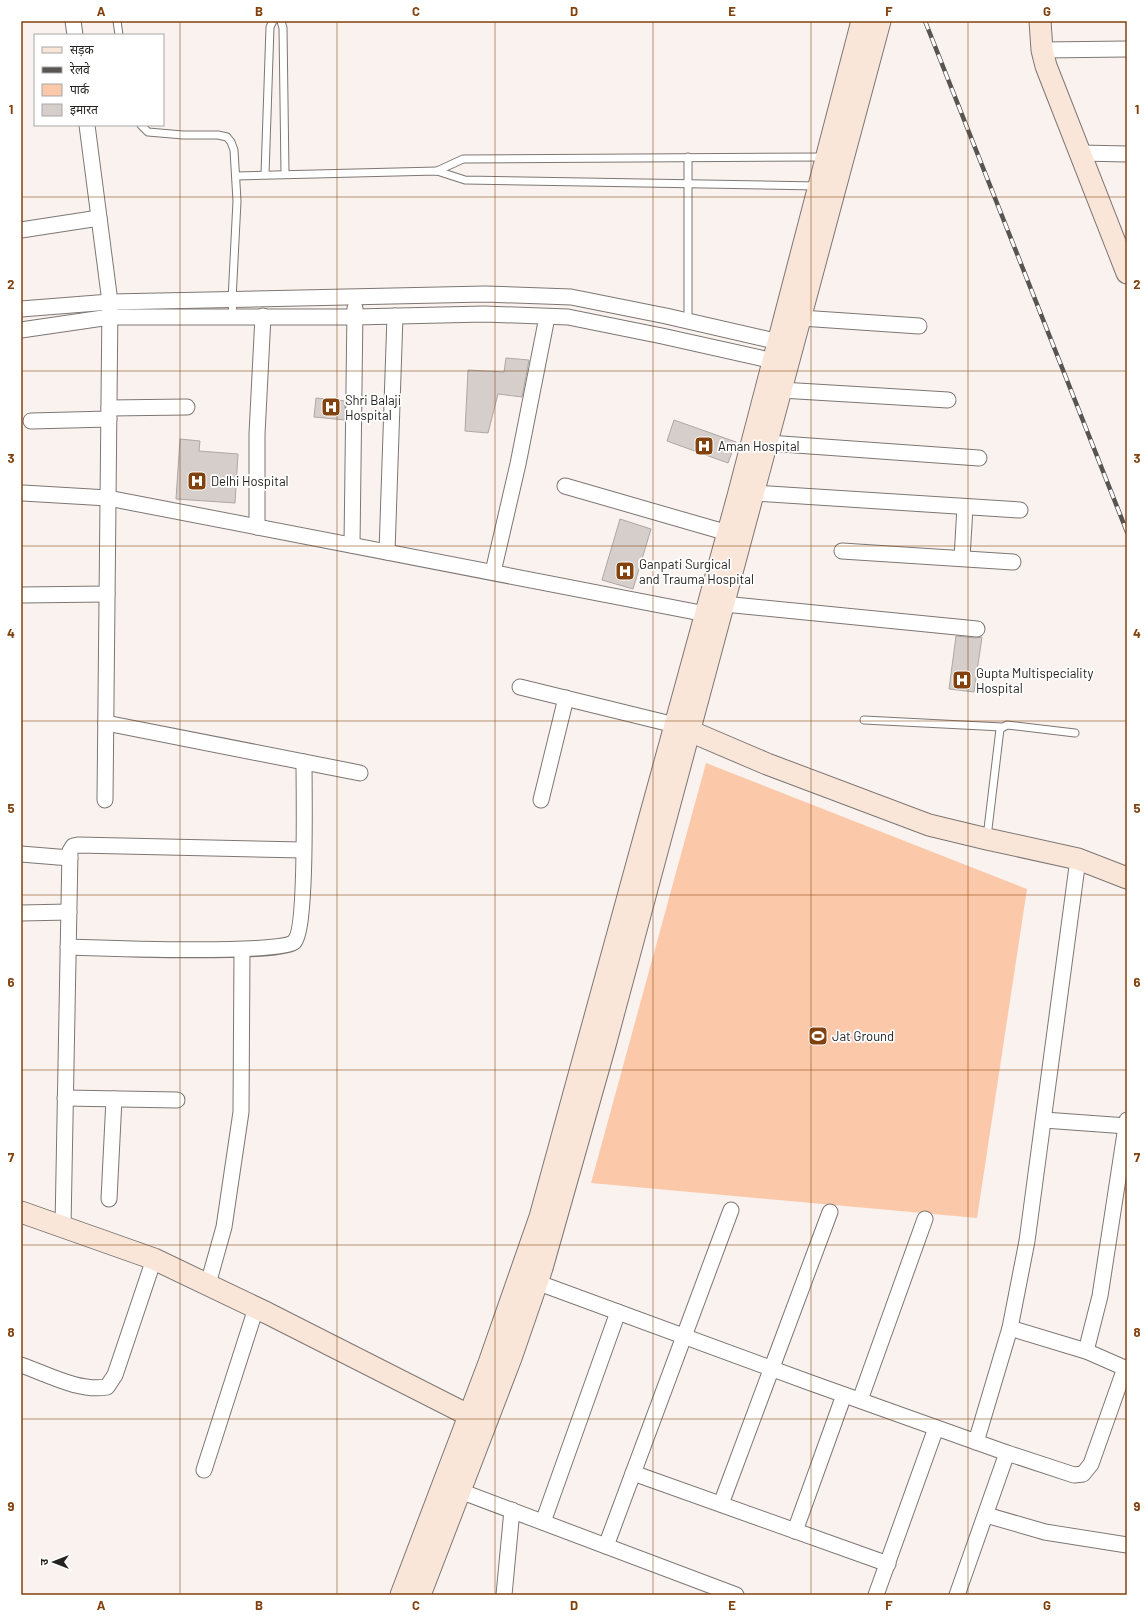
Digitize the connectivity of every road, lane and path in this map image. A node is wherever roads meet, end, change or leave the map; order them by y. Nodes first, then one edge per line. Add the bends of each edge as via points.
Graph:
1 (73, 21) edge
2 (117, 21) edge
3 (273, 21) edge
4 (281, 21) edge
5 (862, 21) edge
6 (880, 21) edge
7 (1040, 21) edge
8 (75, 34) edge
9 (119, 34) edge
10 (1127, 49) edge
11 (1042, 50) junction
12 (87, 126) edge
13 (141, 126) edge
14 (1080, 153) junction
15 (1127, 154) edge
16 (688, 157) junction
17 (835, 157) junction
18 (437, 171) junction
19 (265, 174) junction
20 (285, 174) junction
21 (236, 176) junction
22 (688, 184) junction
23 (827, 186) junction
24 (99, 218) junction
25 (21, 230) edge
26 (1127, 273) edge
27 (355, 297) junction
28 (232, 300) junction
29 (110, 302) junction
30 (21, 310) edge
31 (233, 316) junction
32 (263, 316) junction
33 (394, 316) junction
34 (110, 317) junction
35 (355, 317) junction
36 (548, 317) junction
37 (801, 318) junction
38 (688, 321) junction
39 (919, 326) dead end
40 (21, 330) edge
41 (783, 353) junction
42 (780, 390) junction
43 (948, 400) dead end
44 (187, 407) dead end
45 (109, 413) junction
46 (31, 421) dead end
47 (768, 443) junction
48 (979, 458) dead end
49 (565, 486) dead end
50 (23, 493) dead end
51 (754, 494) junction
52 (108, 498) junction
53 (965, 507) junction
54 (1020, 510) dead end
55 (257, 527) junction
56 (728, 533) junction
57 (352, 545) junction
58 (842, 551) dead end
59 (387, 552) junction
60 (962, 558) junction
61 (1013, 562) dead end
62 (493, 572) junction
63 (21, 594) edge
64 (107, 594) junction
65 (724, 604) junction
66 (706, 614) junction
67 (978, 629) dead end
68 (520, 688) dead end
69 (566, 698) junction
70 (864, 720) dead end
71 (106, 723) junction
72 (1002, 727) junction
73 (683, 728) junction
74 (1075, 734) dead end
75 (304, 762) junction
76 (360, 773) dead end
77 (105, 800) dead end
78 (541, 800) dead end
79 (986, 839) junction
80 (303, 850) junction
81 (21, 854) edge
82 (70, 858) junction
83 (1078, 859) junction
84 (1127, 878) edge
85 (69, 912) junction
86 (21, 913) edge
87 (68, 947) junction
88 (242, 950) junction
89 (65, 1098) junction
90 (114, 1099) junction
91 (177, 1100) dead end
92 (1044, 1120) junction
93 (1127, 1124) edge
94 (110, 1199) dead end
95 (731, 1210) dead end
96 (21, 1212) edge
97 (830, 1212) dead end
98 (925, 1220) dead end
99 (63, 1227) junction
100 (154, 1259) junction
101 (528, 1279) junction
102 (208, 1284) junction
103 (256, 1308) junction
104 (618, 1312) junction
105 (1010, 1328) junction
106 (684, 1336) junction
107 (1086, 1351) junction
108 (21, 1365) edge
109 (771, 1368) junction
110 (1126, 1368) edge
111 (844, 1395) junction
112 (860, 1400) junction
113 (478, 1420) junction
114 (936, 1428) junction
115 (976, 1442) junction
116 (1008, 1453) junction
117 (204, 1470) dead end
118 (633, 1473) junction
119 (460, 1491) junction
120 (721, 1504) junction
121 (512, 1510) junction
122 (986, 1515) junction
123 (543, 1522) junction
124 (795, 1531) junction
125 (1127, 1545) edge
126 (606, 1546) junction
127 (888, 1564) junction
128 (731, 1594) edge
129 (401, 1595) edge
130 (420, 1595) edge
131 (504, 1595) edge
132 (876, 1595) edge
133 (957, 1595) edge

1 - 8 street
2 - 9 lane
3 - 19 lane via 270,27
4 - 20 lane
5 - 17 main road
6 - 17 main road
7 - 11 main road
10 - 11 street
11 - 14 main road
12 - 24 street
13 - 21 lane via 148,132 227,137 234,150
14 - 15 street
14 - 26 main road
16 - 17 lane
16 - 18 lane via 463,159
16 - 22 lane
17 - 23 main road
18 - 20 lane
18 - 22 lane via 465,180
19 - 20 lane
19 - 21 lane
21 - 28 lane
22 - 23 lane
22 - 38 lane
23 - 37 main road
23 - 41 main road
24 - 25 street
24 - 29 street
27 - 28 street
27 - 35 street
27 - 38 street via 485,294 571,297
28 - 29 street
28 - 31 lane
29 - 30 street
29 - 34 street
31 - 32 street
31 - 34 street
32 - 35 street
32 - 55 street via 257,434
33 - 35 street
33 - 36 street via 485,314
33 - 59 street
34 - 40 street
34 - 45 street
35 - 57 street
36 - 41 street via 568,317 662,336
36 - 62 street
37 - 39 street
37 - 41 main road
38 - 41 street
41 - 42 main road
41 - 56 main road
42 - 43 street
42 - 47 main road
44 - 45 street
45 - 46 street
45 - 52 street
47 - 48 street
47 - 51 main road
49 - 56 street
50 - 52 street
51 - 53 street
51 - 65 main road
52 - 55 street
52 - 64 street
53 - 54 street
53 - 60 street
55 - 57 street
56 - 66 main road
57 - 59 street
58 - 60 street
59 - 62 street
60 - 61 street
62 - 66 street
63 - 64 street
64 - 71 street
65 - 67 street
65 - 73 main road
66 - 73 main road
68 - 69 street
69 - 73 street
69 - 78 street
70 - 72 lane
71 - 75 street
71 - 77 street
72 - 74 lane via 1007,725
72 - 79 lane
73 - 79 main road via 767,764 929,825
73 - 101 main road via 631,918 540,1217
75 - 76 street
75 - 80 street
79 - 83 main road
80 - 82 street via 78,845 73,846
80 - 88 street via 303,899 298,935 294,942 278,948
81 - 82 street
82 - 85 street
83 - 84 main road
83 - 92 street
85 - 86 street
85 - 87 street
87 - 88 street
87 - 89 street
88 - 102 street via 240,1119 224,1226
89 - 90 street
89 - 99 street
90 - 91 street
90 - 94 street
92 - 93 street
92 - 105 street via 1027,1241
93 - 107 street via 1100,1296
95 - 106 street
96 - 99 main road
97 - 109 street
98 - 112 street
99 - 100 main road
100 - 102 main road
100 - 108 street via 115,1375 107,1387 84,1388
101 - 104 street
101 - 113 main road
102 - 103 main road
103 - 113 main road
103 - 117 street
104 - 106 street
104 - 123 street
105 - 107 street
105 - 115 street
106 - 109 street
106 - 118 street
107 - 110 street
109 - 111 street
109 - 120 street
110 - 116 street via 1091,1464 1084,1474 1074,1475
111 - 112 street
111 - 124 street
112 - 114 street
113 - 119 main road
113 - 129 main road
114 - 115 street
114 - 127 street
115 - 116 street
116 - 122 street
118 - 120 street
118 - 126 street
119 - 121 street
119 - 130 main road
120 - 124 street
121 - 123 street
121 - 131 street
122 - 125 street via 1045,1532
122 - 133 street
123 - 126 street
124 - 127 street
126 - 128 street
127 - 132 street

